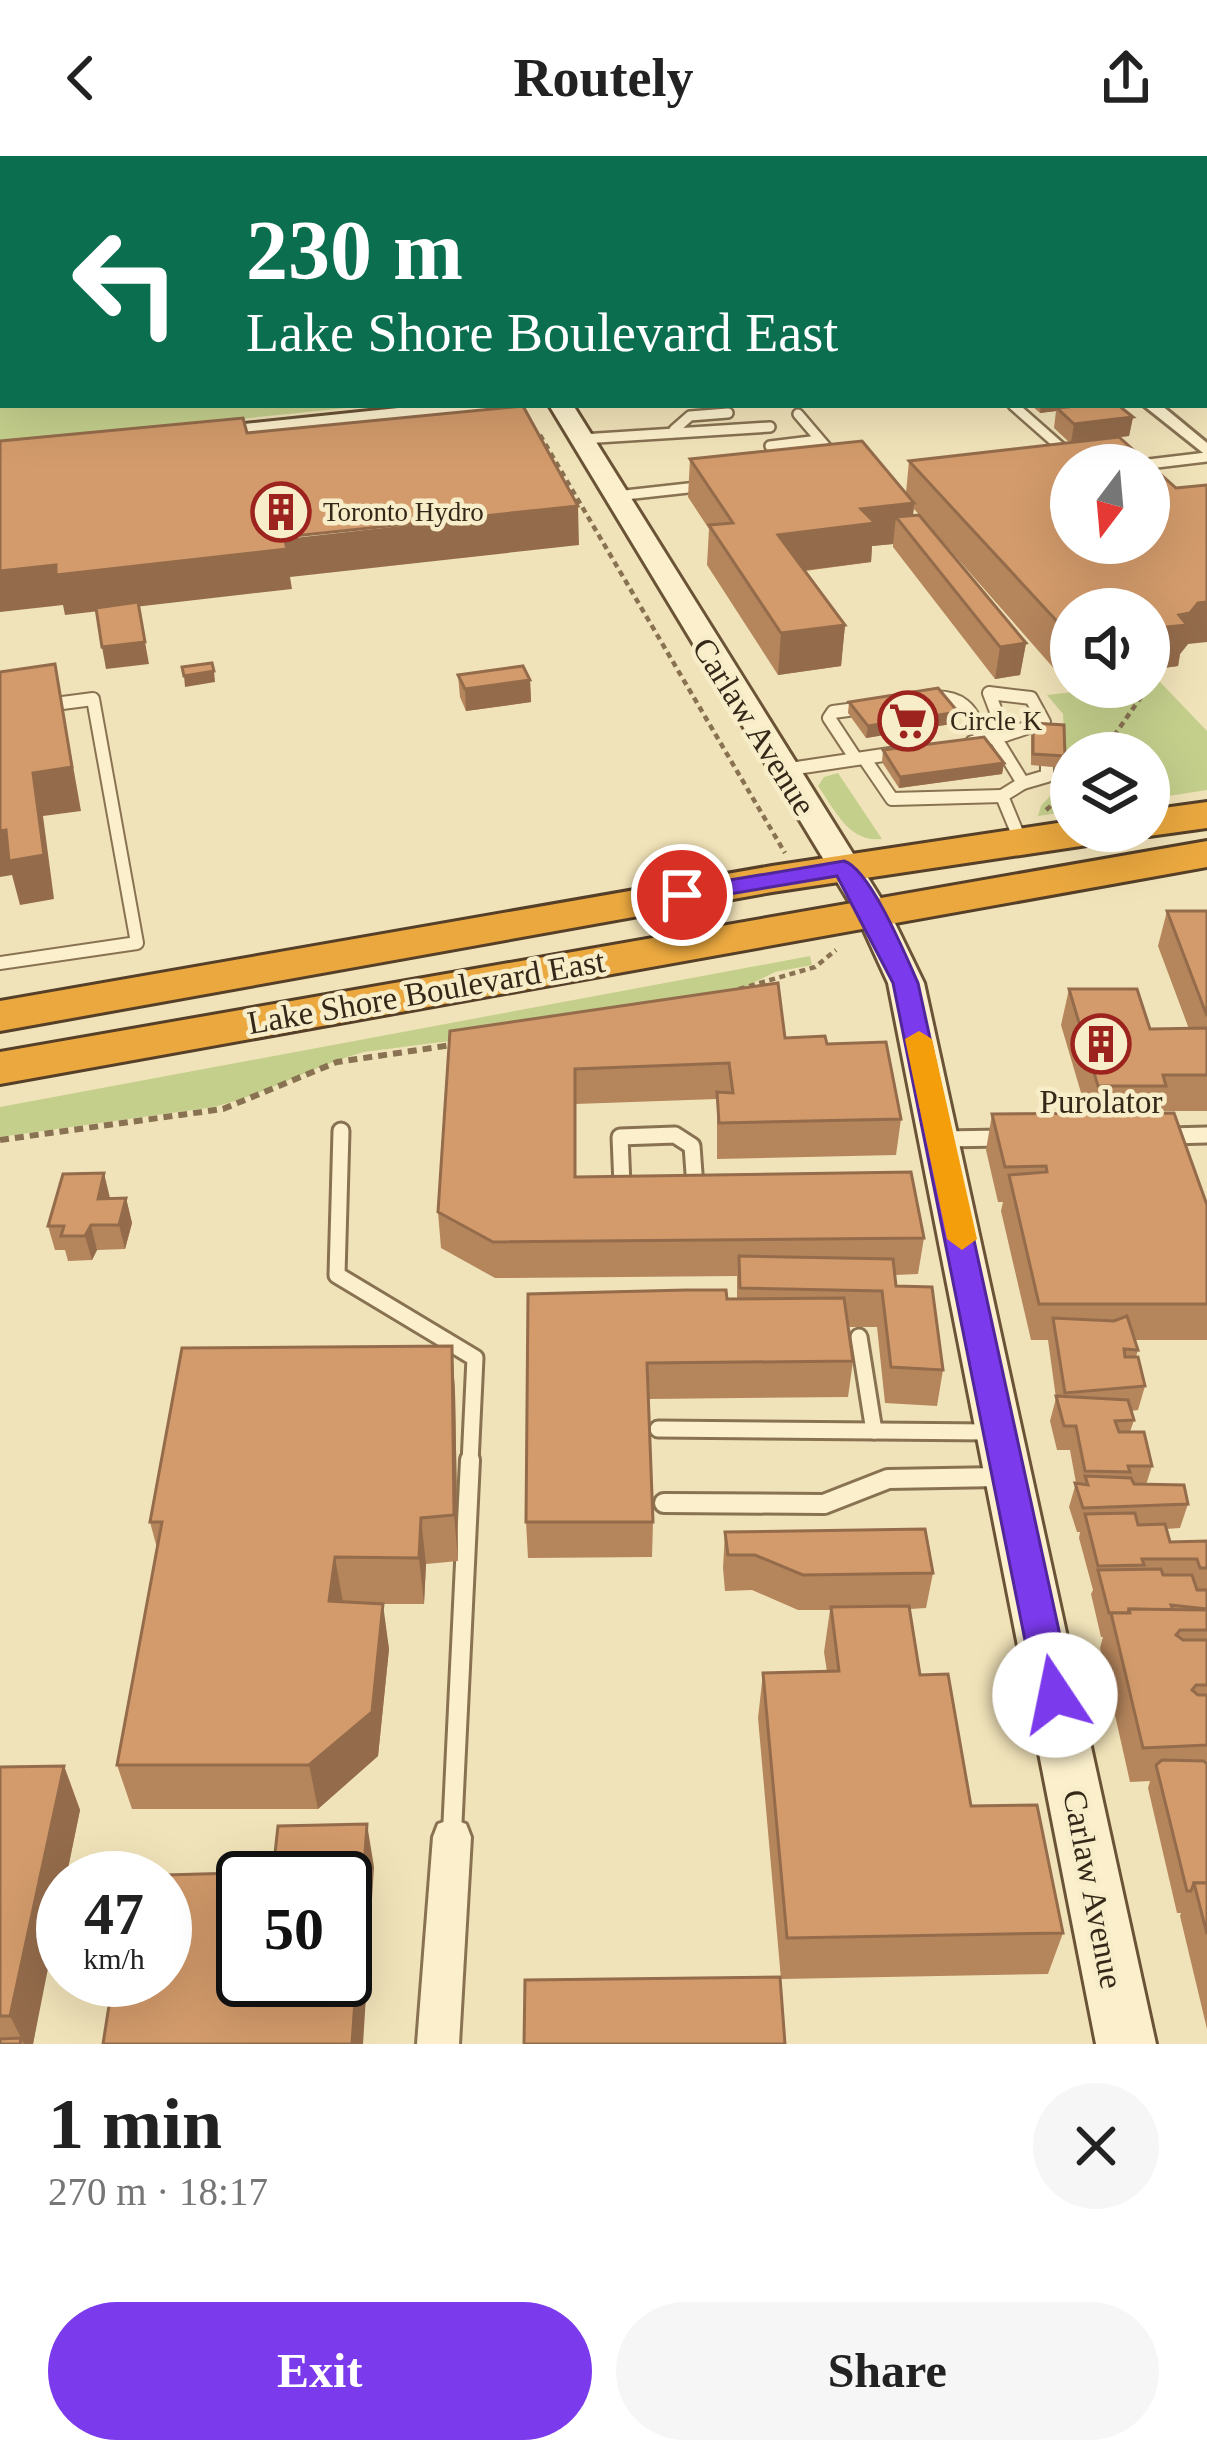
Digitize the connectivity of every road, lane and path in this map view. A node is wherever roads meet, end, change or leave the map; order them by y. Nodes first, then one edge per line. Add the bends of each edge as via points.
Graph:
1 (472, 408) edge
2 (563, 408) edge
3 (1016, 408) edge
4 (1154, 408) edge
5 (728, 412) dead end
6 (798, 414) dead end
7 (770, 427) dead end
8 (674, 430) junction
9 (539, 434) edge
10 (581, 439) junction
11 (164, 440) edge
12 (819, 440) junction
13 (1057, 444) edge
14 (1207, 454) edge
15 (1170, 460) edge
16 (846, 470) edge
17 (793, 475) edge
18 (727, 483) edge
19 (616, 496) junction
20 (900, 702) edge
21 (878, 705) edge
22 (23, 707) edge
23 (1006, 737) junction
24 (981, 741) junction
25 (958, 744) edge
26 (911, 751) edge
27 (860, 759) junction
28 (1047, 766) edge
29 (783, 770) junction
30 (1023, 783) junction
31 (1002, 796) junction
32 (1050, 809) edge
33 (1207, 814) edge
34 (1170, 820) edge
35 (1027, 830) junction
36 (1050, 830) edge
37 (1207, 854) edge
38 (788, 857) dead end
39 (844, 868) junction
40 (858, 929) junction
41 (0, 963) edge
42 (722, 999) edge
43 (0, 1016) edge
44 (468, 1043) edge
45 (0, 1068) edge
46 (341, 1131) dead end
47 (1207, 1135) edge
48 (1151, 1136) edge
49 (1174, 1136) junction
50 (1015, 1138) edge
51 (0, 1140) edge
52 (1180, 1155) edge
53 (940, 1170) junction
54 (718, 1187) edge
55 (647, 1190) edge
56 (859, 1337) dead end
57 (658, 1429) dead end
58 (874, 1431) junction
59 (1006, 1454) junction
60 (664, 1503) dead end
61 (452, 1837) joint
62 (438, 2044) edge
63 (1126, 2044) edge

1 - 11 main road
2 - 10 main road, Carlaw Avenue
3 - 13 lane
4 - 14 street
5 - 8 lane via 690,416
6 - 12 lane
7 - 8 lane
8 - 10 lane
9 - 38 path
10 - 19 main road, Carlaw Avenue
12 - 16 lane
12 - 17 lane via 770,446
14 - 15 lane
18 - 19 lane
19 - 29 main road, Carlaw Avenue
20 - 24 lane via 955,696 978,717
21 - 27 lane via 829,718
22 - 41 lane via 93,699 137,943
23 - 23 lane via 989,693 1031,698 1045,729
23 - 24 lane
23 - 30 lane
24 - 25 lane
26 - 27 lane
27 - 29 lane
27 - 31 lane via 892,799
28 - 30 lane via 1047,776
29 - 39 main road, Carlaw Avenue
30 - 31 lane
31 - 35 lane
32 - 35 path
33 - 34 highway
35 - 36 highway, Lake Shore Boulevard East
35 - 39 highway, Lake Shore Boulevard East
37 - 40 highway, Lake Shore Boulevard East
39 - 40 main road, Carlaw Avenue
39 - 43 highway, Lake Shore Boulevard East
40 - 42 path via 815,968
40 - 45 highway, Lake Shore Boulevard East
40 - 53 main road, Carlaw Avenue via 906,983
44 - 51 path via 337,1063 223,1109
46 - 61 lane via 337,1275 475,1358
47 - 49 lane
48 - 49 lane
49 - 52 lane
50 - 53 lane
53 - 59 main road, Carlaw Avenue
54 - 55 lane via 687,1188 688,1140 620,1137 622,1185
56 - 58 lane
57 - 58 lane
58 - 59 lane
59 - 60 lane via 888,1479 824,1504
59 - 63 main road, Carlaw Avenue
61 - 62 street

